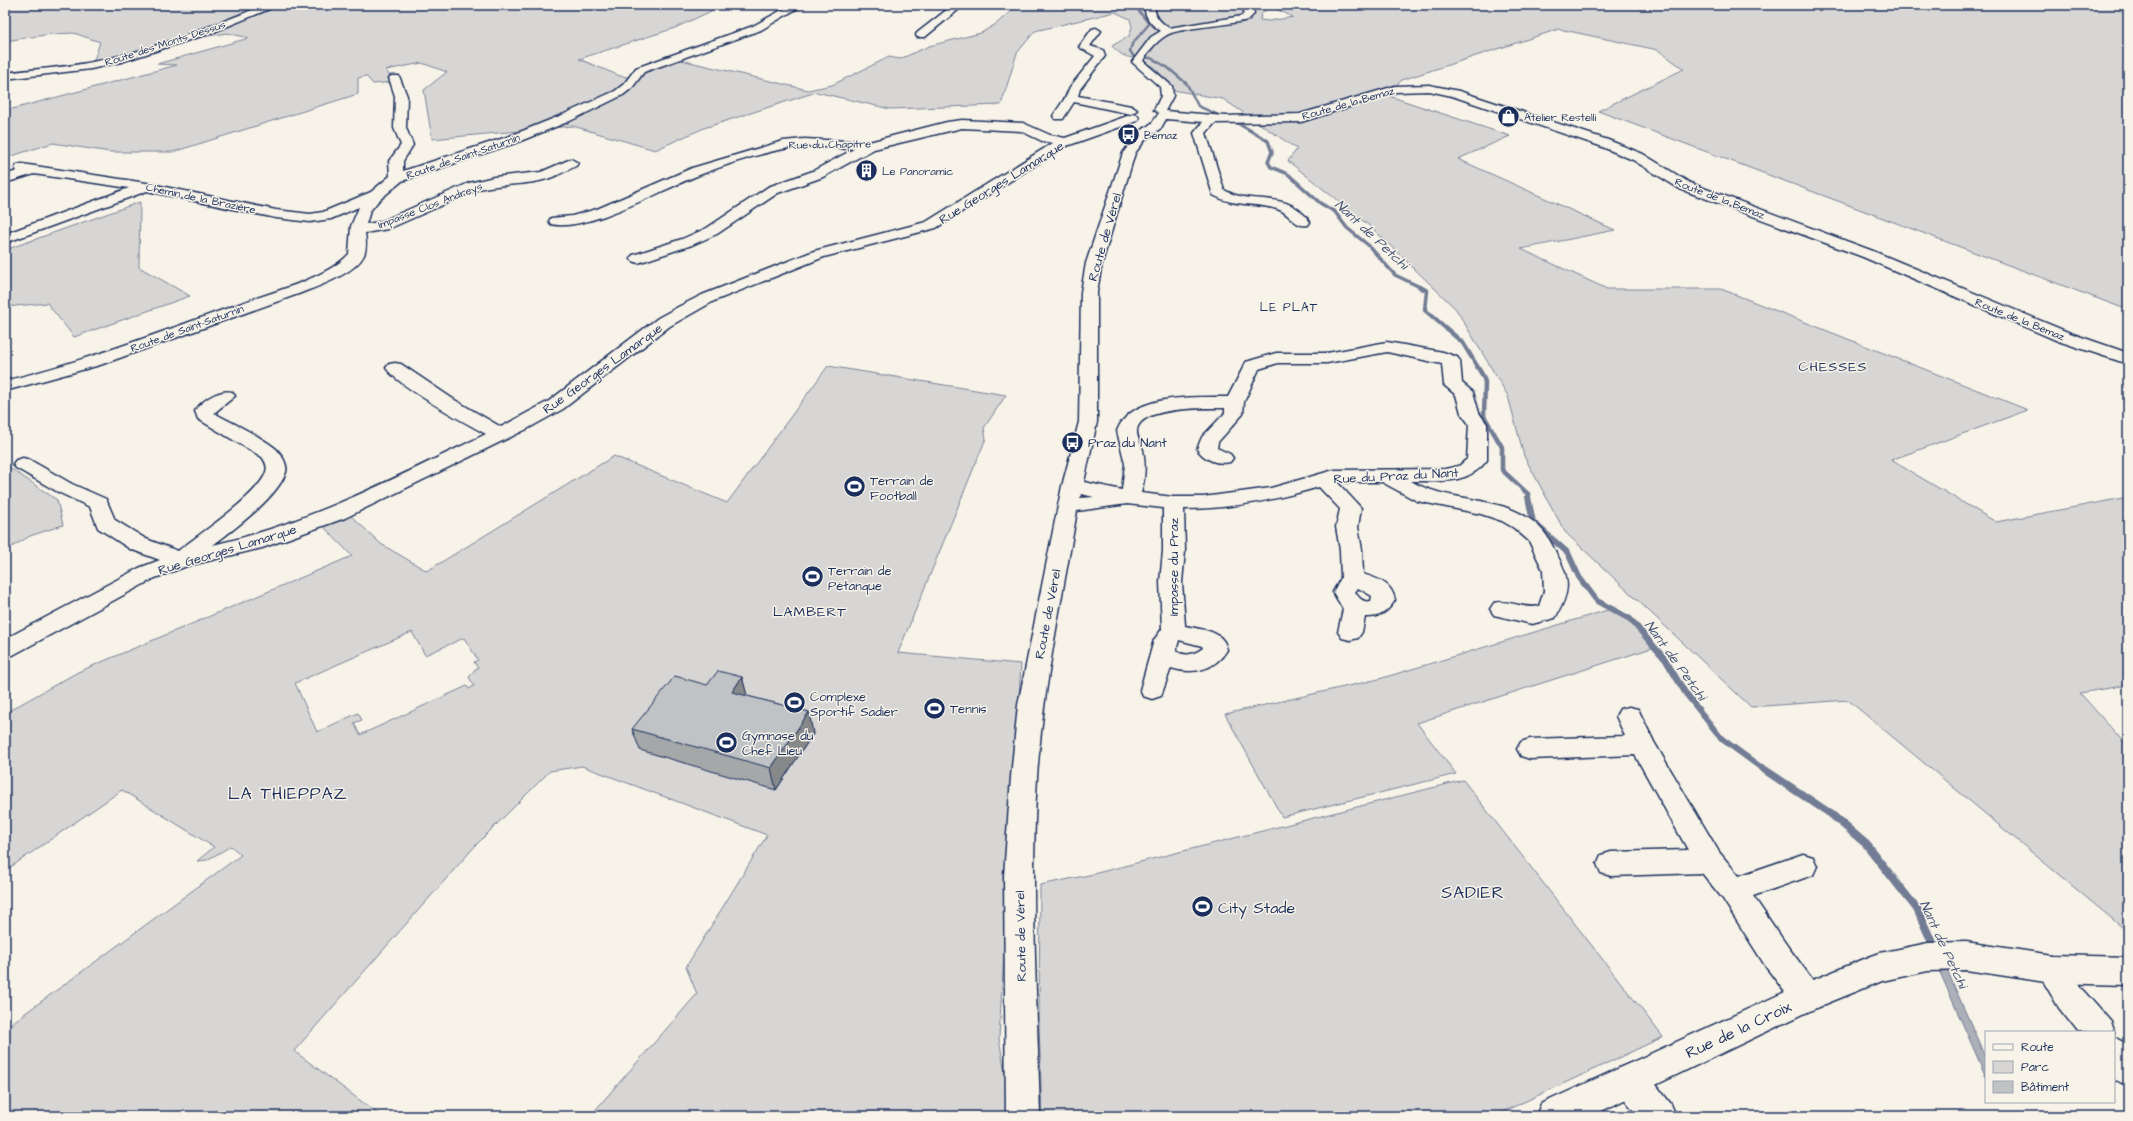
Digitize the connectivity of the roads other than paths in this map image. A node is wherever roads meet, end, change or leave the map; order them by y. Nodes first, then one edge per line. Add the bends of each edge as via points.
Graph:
1 (274, 5) edge
2 (798, 5) edge
3 (959, 5) edge
4 (1150, 5) edge
5 (1248, 5) edge
6 (1172, 30) junction
7 (1096, 31) dead end
8 (921, 35) dead end
9 (5, 76) edge
10 (395, 78) dead end
11 (1071, 98) junction
12 (1148, 114) junction
13 (1059, 116) dead end
14 (1211, 120) junction
15 (1064, 142) junction
16 (870, 146) junction
17 (571, 163) dead end
18 (397, 178) junction
19 (5, 179) edge
20 (146, 187) junction
21 (376, 195) junction
22 (556, 221) dead end
23 (1303, 222) dead end
24 (358, 230) junction
25 (5, 239) edge
26 (638, 258) dead end
27 (2128, 359) edge
28 (395, 368) dead end
29 (5, 386) edge
30 (226, 396) dead end
31 (1235, 402) junction
32 (501, 434) junction
33 (1223, 458) dead end
34 (23, 464) dead end
35 (1388, 476) junction
36 (1324, 480) junction
37 (1070, 496) junction
38 (1130, 498) junction
39 (1173, 503) junction
40 (181, 560) junction
41 (1352, 578) junction
42 (1355, 607) junction
43 (1502, 609) dead end
44 (1174, 631) junction
45 (1350, 632) dead end
46 (5, 649) edge
47 (1163, 654) junction
48 (1152, 690) dead end
49 (1629, 716) dead end
50 (1642, 745) junction
51 (1530, 749) dead end
52 (1709, 861) junction
53 (1611, 864) dead end
54 (1803, 866) dead end
55 (1733, 890) junction
56 (2052, 969) junction
57 (2128, 971) edge
58 (1806, 997) junction
59 (2097, 1031) edge
60 (2115, 1054) edge
61 (2128, 1070) edge
62 (1631, 1080) junction
63 (1023, 1116) edge
64 (1553, 1116) edge
65 (1659, 1116) edge

1 - 9 street, Route des Monts Dessus via 207,31 117,60 91,66
2 - 18 street, Route de Saint-Saturnin via 757,28 640,70 619,93 566,118 514,139
3 - 8 street
4 - 6 street via 1149,11 1160,28
5 - 6 street, Route de Vérel via 1249,14 1240,20
6 - 12 street, Route de Vérel via 1155,39 1140,57 1164,84 1167,96
7 - 11 street via 1084,46 1099,52 1100,56 1074,89
10 - 18 street via 401,96 400,128 407,145 396,161
11 - 12 street, Route de la Bemaz
11 - 13 street
12 - 14 street, Route de la Bemaz
12 - 15 street, Rue Georges Lamarque
12 - 37 street, Route de Vérel via 1142,136 1129,153 1094,263 1089,292 1089,410
14 - 23 street via 1200,133 1218,192 1233,199 1290,209
14 - 27 street, Route de la Bemaz via 1301,118 1405,87 1455,93 1604,143 1638,157 1685,186 1868,254 2064,338
15 - 16 street, Rue du Chapitre via 1046,138 1023,127 962,124
15 - 32 street, Rue Georges Lamarque via 931,225 813,256 684,310 664,322 556,405
16 - 22 street, Rue du Chapitre via 804,143 783,145 697,171 602,212 572,220
16 - 26 street via 818,174 773,190 729,222 712,231
17 - 24 street, Impasse Clos Andreys via 545,175 474,186 383,226
18 - 21 street, Route de Saint-Saturnin
19 - 20 street, Chemin de la Brazière via 27,169
20 - 21 street, Chemin de la Brazière via 276,214 310,218 326,216
20 - 25 street
21 - 24 street, Route de Saint-Saturnin via 362,213
24 - 29 street, Route de Saint-Saturnin via 358,253 352,261 318,279 138,347
28 - 32 street via 464,415
30 - 40 street via 208,406 204,411 205,415 269,453 276,462 276,473 254,499
31 - 33 street, Rue du Praz du Nant via 1231,419 1209,441 1207,448 1212,454
31 - 35 street, Rue du Praz du Nant via 1252,366 1276,358 1327,358 1387,347 1443,357 1451,361 1453,385 1464,392 1470,413 1478,424 1477,460 1466,471 1445,475
31 - 38 street via 1172,405 1152,409 1132,420 1127,431 1137,468
32 - 40 street, Rue Georges Lamarque via 338,513 254,543
34 - 40 street via 98,503 105,523 138,544
35 - 36 street, Rue du Praz du Nant via 1349,475
35 - 43 street via 1430,498 1467,503 1498,511 1533,533 1551,561 1558,581 1556,593 1547,612 1532,616
36 - 39 street, Rue du Praz du Nant via 1299,488 1236,500
36 - 41 street via 1351,508 1347,527
37 - 38 street, Rue du Praz du Nant via 1095,504
37 - 63 street, Route de Vérel via 1031,705 1020,838
38 - 39 street, Rue du Praz du Nant
39 - 44 street, Impasse du Praz via 1174,551 1171,582
40 - 46 street, Rue Georges Lamarque via 147,573
41 - 42 street via 1344,592 1346,601
41 - 42 street via 1375,585 1384,594 1385,599 1376,610
42 - 45 street
44 - 47 street, Impasse du Praz via 1166,640
44 - 47 street, Impasse du Praz via 1210,640 1214,643 1215,650 1210,657 1190,664 1169,659
47 - 48 street, Impasse du Praz
49 - 50 street
50 - 51 street
50 - 52 street
52 - 53 street
52 - 55 street
54 - 55 street
55 - 58 street
56 - 57 street, Rue de la Croix
56 - 58 street, Rue de la Croix via 1966,956 1938,957 1880,967
56 - 59 street via 2070,998
58 - 62 street, Rue de la Croix
60 - 61 street
62 - 64 street, Rue de la Croix
62 - 65 street

